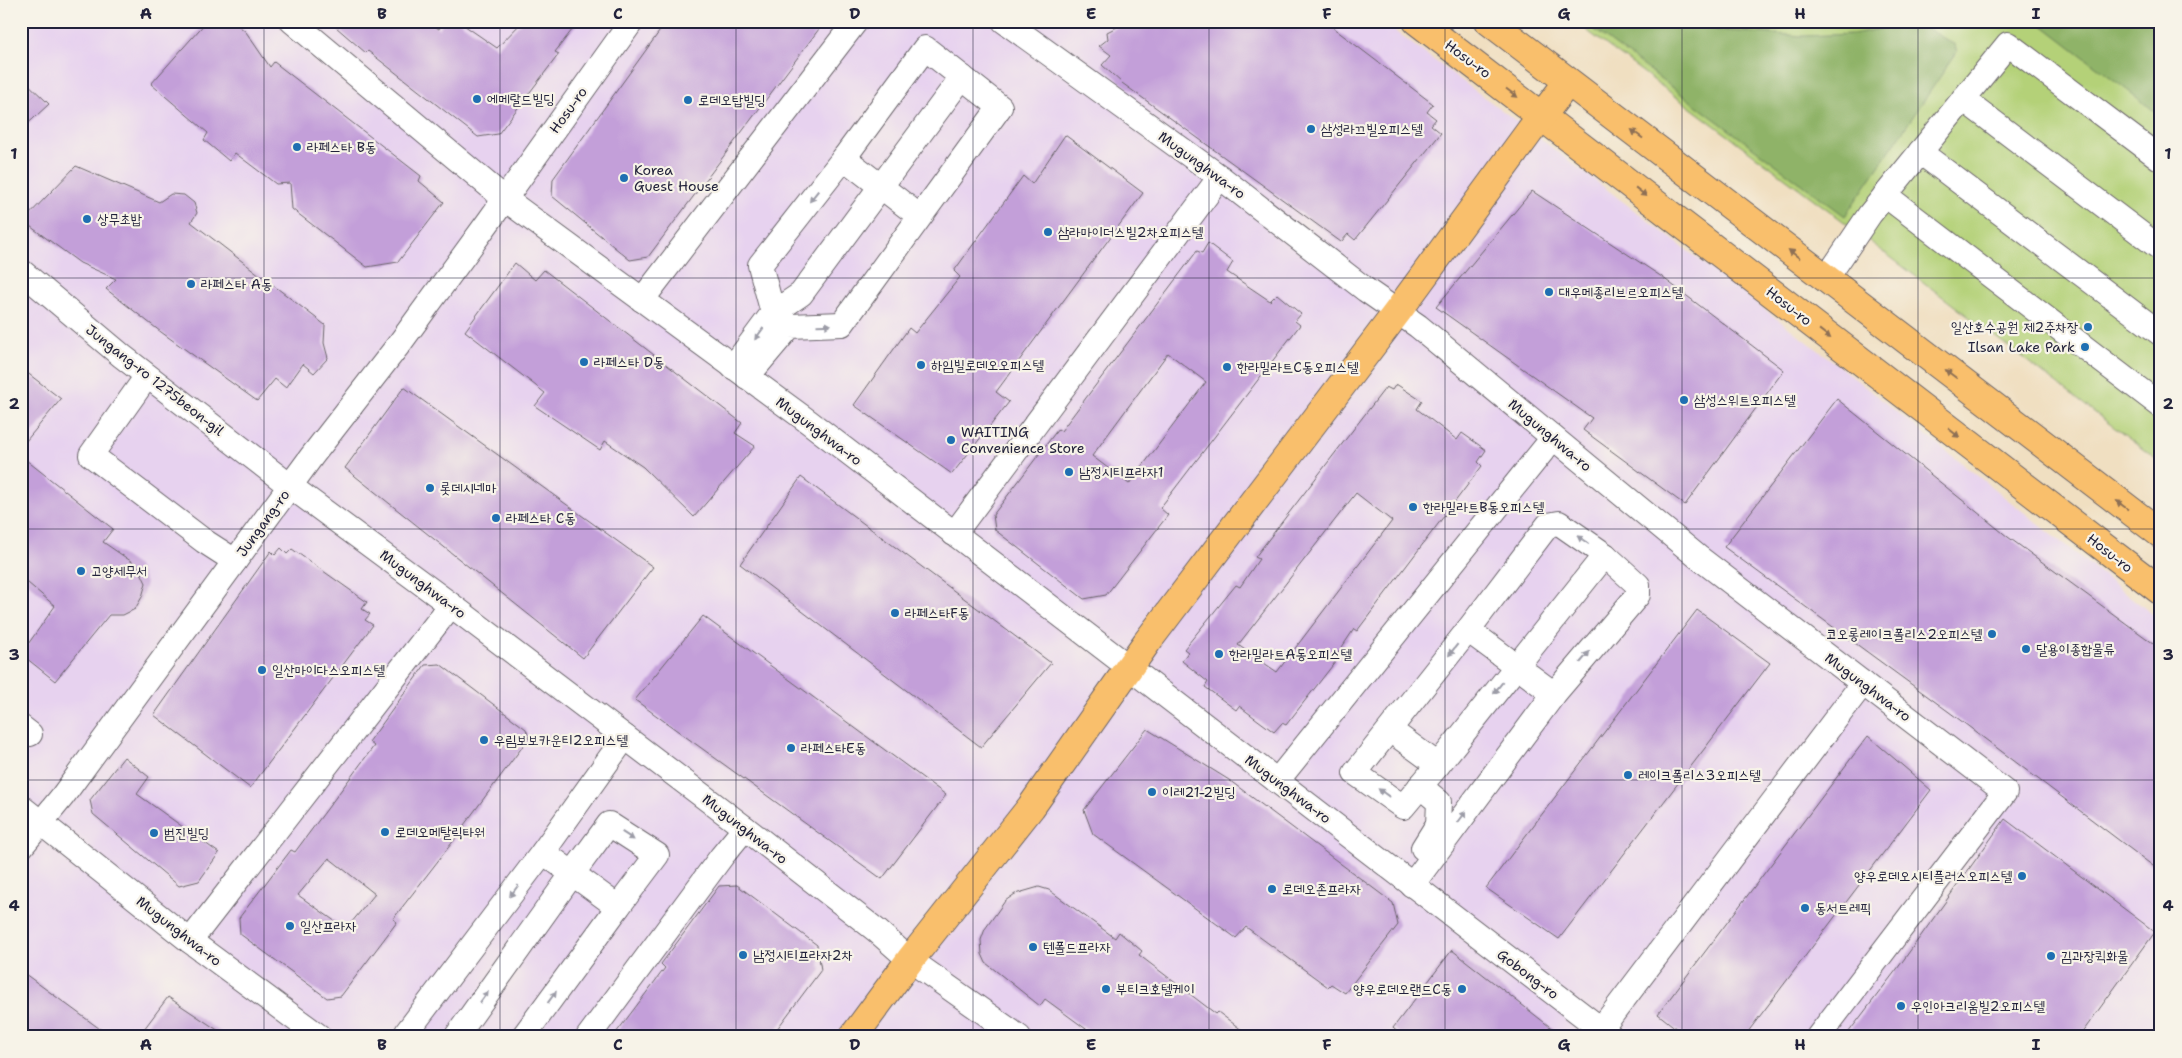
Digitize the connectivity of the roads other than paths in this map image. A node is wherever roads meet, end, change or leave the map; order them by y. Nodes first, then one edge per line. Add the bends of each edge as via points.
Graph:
1 (292, 21) edge
2 (632, 21) edge
3 (856, 21) edge
4 (1004, 21) edge
5 (1418, 21) edge
6 (1489, 21) edge
7 (962, 77) junction
8 (1568, 82) junction
9 (1963, 99) junction
10 (1543, 116) junction
11 (1920, 152) junction
12 (844, 158) junction
13 (2161, 159) edge
14 (1220, 177) junction
15 (881, 186) junction
16 (1885, 195) junction
17 (505, 199) junction
18 (919, 216) junction
19 (2161, 249) edge
20 (21, 271) edge
21 (1826, 279) junction
22 (642, 300) junction
23 (1398, 312) junction
24 (773, 313) junction
25 (2161, 334) edge
26 (740, 372) junction
27 (147, 376) junction
28 (2161, 406) edge
29 (1553, 438) junction
30 (290, 486) junction
31 (954, 534) junction
32 (2161, 534) edge
33 (1605, 555) junction
34 (235, 561) junction
35 (2161, 592) edge
36 (451, 605) junction
37 (1468, 630) junction
38 (1516, 665) junction
39 (1130, 668) junction
40 (1863, 683) junction
41 (1554, 694) junction
42 (1390, 730) junction
43 (632, 742) junction
44 (1438, 765) junction
45 (1277, 780) junction
46 (1420, 786) junction
47 (21, 806) edge
48 (41, 822) junction
49 (745, 828) junction
50 (21, 847) edge
51 (543, 852) junction
52 (587, 853) junction
53 (573, 873) junction
54 (1406, 880) junction
55 (618, 907) junction
56 (1446, 911) joint
57 (190, 941) junction
58 (910, 960) junction
59 (1606, 1033) edge
60 (320, 1037) edge
61 (413, 1037) edge
62 (456, 1037) edge
63 (523, 1037) edge
64 (588, 1037) edge
65 (853, 1037) edge
66 (1019, 1037) edge
67 (1818, 1037) edge

1 - 17 street
2 - 17 street, Hosu-ro
3 - 22 street
4 - 14 street, Mugunghwa-ro
5 -> 10 main road, Hosu-ro
6 - 8 main road
7 - 12 street via 926,48
7 - 15 street
7 - 18 street via 1000,107
8 - 10 main road
21 -> 8 main road
9 - 11 street
9 - 13 street via 2008,44
9 - 19 street
10 - 23 main road
10 -> 35 main road, Hosu-ro
11 - 16 street
11 - 25 street
12 - 15 street
12 -> 24 street via 760,265
14 - 23 street, Mugunghwa-ro
14 - 31 street
15 - 18 street
15 - 24 street via 801,294
16 - 21 street via 1856,231
16 - 28 street
17 - 22 street, Mugunghwa-ro
17 - 30 street, Jungang-ro
26 -> 18 street via 790,326 842,324
20 - 27 street, Jungang-ro 1275beon-gil
32 -> 21 main road
22 - 26 street, Mugunghwa-ro
23 - 29 street, Mugunghwa-ro
23 - 39 main road
24 -> 26 street
26 - 31 street, Mugunghwa-ro
27 - 30 street, Jungang-ro 1275beon-gil
27 - 34 street via 91,455
29 - 40 street, Mugunghwa-ro via 1698,557
29 - 45 street
30 - 34 street, Jungang-ro
30 - 36 street, Mugunghwa-ro
31 - 39 street, Mugunghwa-ro
33 -> 37 street via 1559,523 1548,525
33 - 38 street
41 -> 33 street via 1638,595 1638,585
34 - 48 street, Jungang-ro
36 - 43 street, Mugunghwa-ro
36 - 57 street
37 - 38 street
37 -> 42 street
38 - 41 street
38 -> 44 street
39 - 45 street, Mugunghwa-ro
39 - 58 main road via 1031,807
40 - 59 street
40 - 67 street, Mugunghwa-ro via 2005,792
54 -> 41 street
42 - 44 street
46 -> 42 street via 1403,807 1355,773
43 - 49 street, Mugunghwa-ro
43 - 51 street
43 - 52 street via 579,824 580,845
44 - 46 street
45 - 54 street, Mugunghwa-ro
46 - 54 street via 1439,802 1438,824
47 - 48 street
48 - 50 street, Jungang-ro
48 - 57 street, Mugunghwa-ro
49 - 58 street, Mugunghwa-ro
49 - 64 street
51 - 53 street
51 -> 61 street via 407,1032
52 - 53 street
52 -> 55 street via 609,824 657,855
53 - 55 street
62 -> 53 street
54 - 56 street, Mugunghwa-ro
63 -> 55 street
56 - 59 street, Gobong-ro
57 - 60 street, Mugunghwa-ro
58 - 65 main road
58 - 66 street, Mugunghwa-ro

